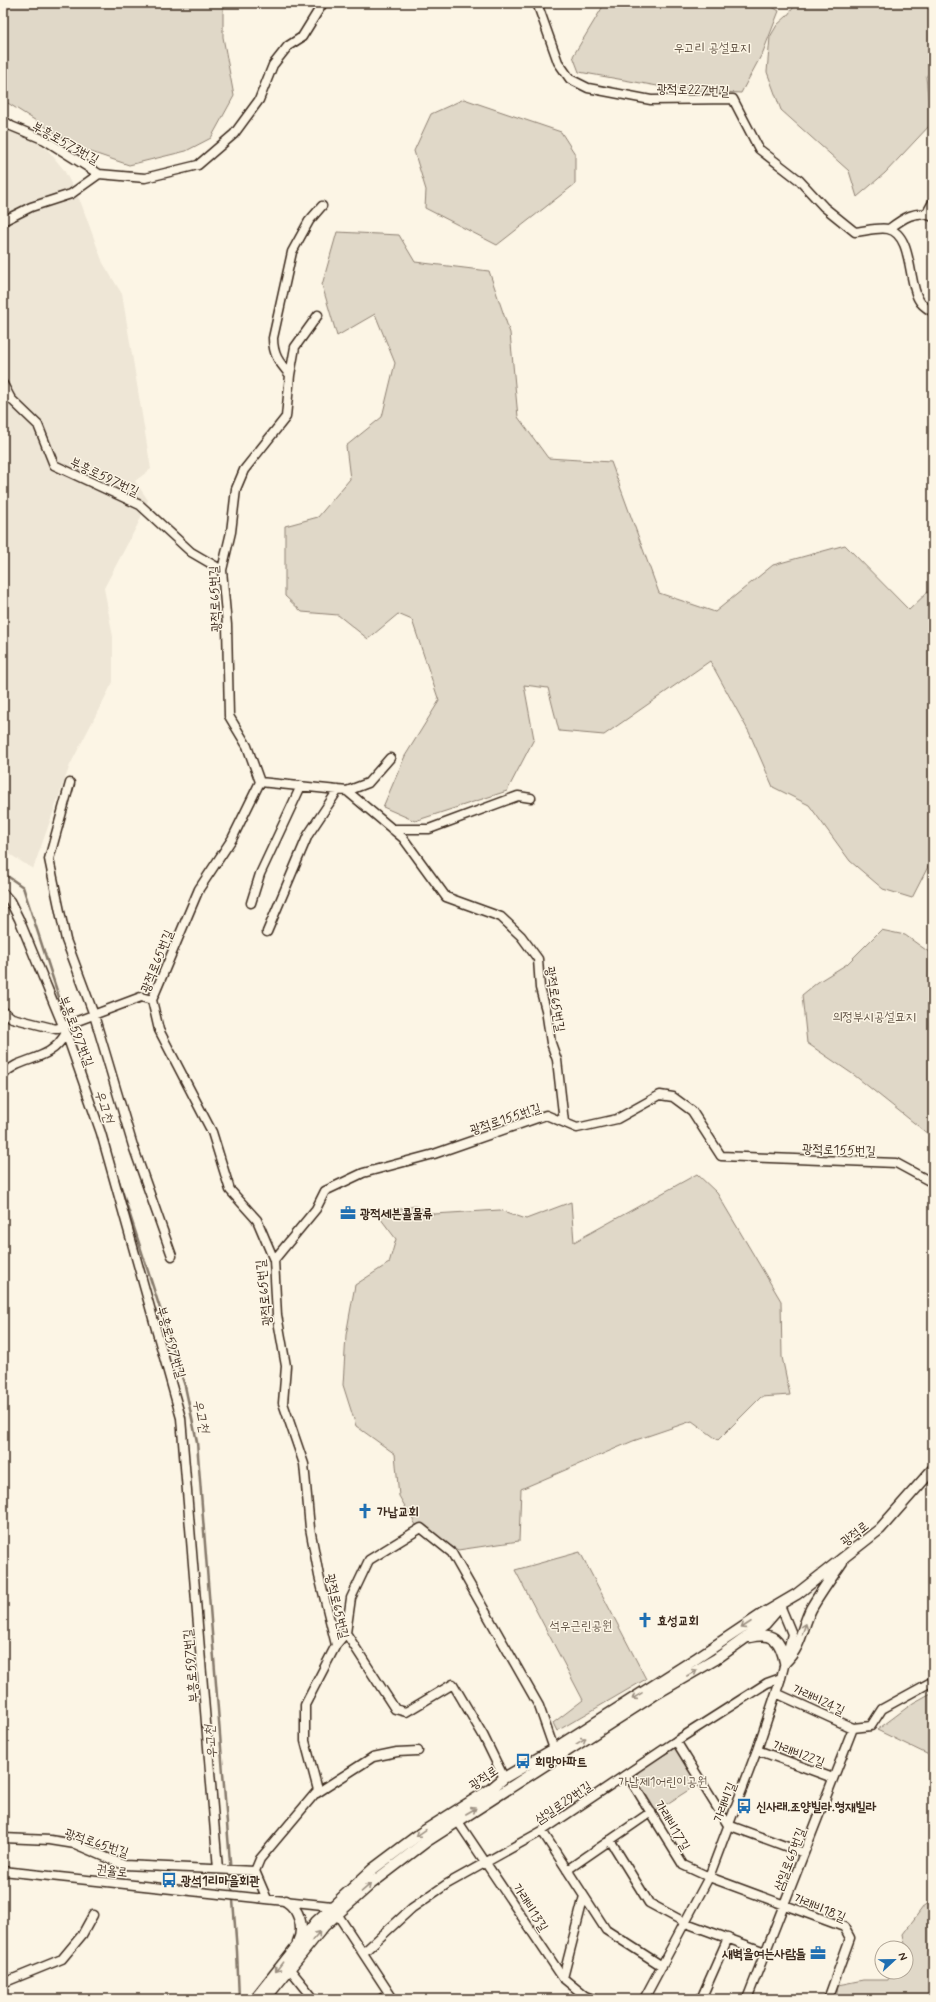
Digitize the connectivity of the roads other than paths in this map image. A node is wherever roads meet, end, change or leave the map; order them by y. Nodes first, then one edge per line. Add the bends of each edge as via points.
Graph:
1 (323, 3) edge
2 (538, 3) edge
3 (3, 120) edge
4 (99, 174) junction
5 (933, 202) edge
6 (322, 206) dead end
7 (930, 215) edge
8 (3, 221) edge
9 (889, 229) junction
10 (933, 312) edge
11 (318, 315) dead end
12 (290, 375) junction
13 (3, 384) edge
14 (222, 570) junction
15 (390, 758) dead end
16 (70, 782) dead end
17 (260, 782) junction
18 (301, 786) junction
19 (343, 791) junction
20 (531, 798) dead end
21 (392, 829) junction
22 (3, 893) edge
23 (251, 902) dead end
24 (267, 932) dead end
25 (152, 1000) junction
26 (3, 1011) edge
27 (92, 1015) junction
28 (66, 1028) junction
29 (3, 1075) edge
30 (564, 1122) junction
31 (933, 1184) edge
32 (172, 1256) dead end
33 (274, 1260) junction
34 (933, 1469) edge
35 (848, 1554) junction
36 (780, 1606) junction
37 (346, 1634) junction
38 (744, 1639) junction
39 (336, 1645) junction
40 (785, 1662) junction
41 (781, 1678) junction
42 (933, 1680) edge
43 (776, 1693) junction
44 (853, 1728) junction
45 (676, 1741) junction
46 (554, 1749) junction
47 (757, 1750) junction
48 (418, 1751) dead end
49 (627, 1774) junction
50 (504, 1778) junction
51 (833, 1778) junction
52 (316, 1793) junction
53 (651, 1812) junction
54 (457, 1820) junction
55 (728, 1825) junction
56 (542, 1831) junction
57 (3, 1838) edge
58 (610, 1840) junction
59 (804, 1853) junction
60 (486, 1861) junction
61 (221, 1870) junction
62 (567, 1870) junction
63 (3, 1871) edge
64 (255, 1871) junction
65 (709, 1877) junction
66 (584, 1896) junction
67 (267, 1899) junction
68 (286, 1901) junction
69 (784, 1905) junction
70 (335, 1910) junction
71 (93, 1915) dead end
72 (686, 1923) junction
73 (728, 1938) junction
74 (294, 1948) junction
75 (765, 1952) junction
76 (363, 1953) junction
77 (662, 1966) junction
78 (289, 1968) junction
79 (563, 1978) junction
80 (3, 1983) edge
81 (391, 1996) edge
82 (586, 1998) edge
83 (255, 1999) edge
84 (265, 1999) edge
85 (314, 1999) edge
86 (381, 1999) edge
87 (644, 1999) edge
88 (701, 1999) edge
89 (747, 1999) edge
90 (828, 1999) edge

1 - 4 street, 부흥로573번길 via 302,37 288,46 273,65 259,100 234,134 198,165 145,178
2 - 9 street, 광적로227번길 via 558,62 570,79 588,88 651,100 733,99 760,149 799,180 824,207 855,232
3 - 4 street, 부흥로573번길 via 45,140
4 - 8 street via 71,194 31,207
5 - 7 street
6 - 12 street via 309,221 292,252 276,318 273,351 279,363
7 - 9 street via 903,218
9 - 10 street via 898,235 905,246 918,300
11 - 12 street via 295,347
12 - 14 street, 광적로65번길 via 286,417 244,470 236,489 231,532
13 - 14 street, 부흥로597번길 via 11,400 38,425 54,465 140,505 191,552
14 - 17 street, 광적로65번길 via 227,625 229,716 247,746
15 - 19 street via 368,782
16 - 27 street via 49,859 66,940
17 - 18 street
17 - 25 street, 광적로65번길 via 232,839 199,889
18 - 19 street
18 - 23 street via 260,874
19 - 21 street, 광적로65번길
19 - 24 street via 308,835
20 - 21 street via 518,796 429,829
21 - 30 street, 광적로65번길 via 403,838 446,897 501,917 521,936 538,959 540,988 551,1044 557,1060
22 - 28 street, 부흥로597번길 via 19,920
25 - 27 street via 141,997
25 - 33 street, 광적로65번길 via 159,1030 212,1132 230,1190 257,1220
26 - 28 street via 12,1018 56,1030
27 - 28 street
27 - 32 street via 133,1146
28 - 29 street via 60,1044 51,1051 9,1069
28 - 61 street, 부흥로597번길 via 101,1133 181,1418
30 - 31 street, 광적로155번길 via 577,1128 617,1119 660,1094 673,1097 692,1112 720,1156 896,1163
30 - 33 street, 광적로155번길 via 546,1115 434,1154 363,1173 325,1191 316,1209
33 - 39 street, 광적로65번길 via 277,1315 286,1366 283,1403 304,1464 310,1528
34 - 35 main road, 광적로 via 880,1529
35 - 36 main road, 광적로
40 -> 35 main road via 796,1648 810,1611
36 - 38 main road, 광적로 via 765,1624
36 - 40 street, 가래비길 via 792,1634
36 -> 46 main road, 광적로 via 763,1614
37 - 39 street
37 - 46 street via 351,1598 369,1560 421,1528 452,1553 539,1706
37 - 50 street via 395,1709 406,1712 453,1684 483,1735
38 - 40 main road via 761,1635 772,1637 779,1642
54 -> 38 main road, 광적로
39 - 52 street, 광적로65번길 via 305,1705 305,1741 318,1790
40 - 41 street, 가래비길
41 - 43 street, 가래비길
41 - 45 street, 삼일로29번길 via 767,1683
42 - 44 street via 882,1709 871,1726
43 - 44 street, 가래비24길
43 - 47 street, 가래비길
44 - 51 street, 삼일로65번길
45 - 49 street, 삼일로29번길
45 - 55 street
46 - 50 main road, 광적로
47 - 51 street, 가래비22길
47 - 55 street, 가래비길
48 - 52 street via 373,1757
49 - 53 street, 가래비17길
49 - 56 street, 삼일로29번길
50 -> 70 main road, 광적로 via 415,1837 373,1869
51 - 59 street, 삼일로65번길
52 - 64 street via 260,1859
53 - 58 street
53 - 65 street, 가래비17길 via 683,1865
54 - 60 street, 가래비13길
70 -> 54 main road, 광적로
55 - 59 street
55 - 65 street, 가래비길
56 - 60 street, 삼일로29번길
56 - 62 street
57 - 61 street, 광적로65번길 via 75,1844 124,1865
58 - 62 street
58 - 72 street via 649,1903
59 - 69 street, 삼일로65번길
60 - 76 street, 삼일로29번길 via 412,1908
60 - 79 street, 가래비13길
61 - 64 street, 광적로65번길
62 - 66 street
63 - 67 street, 권율로
64 - 67 street
65 - 69 street, 가래비18길
65 - 72 street, 가래비길
66 - 77 street via 606,1930
66 - 79 street
67 - 68 street
68 - 70 street
68 - 74 main road via 298,1913 300,1923 299,1939
69 - 75 street, 삼일로65번길
69 - 90 street, 가래비18길 via 844,1927 850,1938
70 - 74 main road, 광적로 via 316,1922
70 - 76 street
78 -> 70 main road, 광적로
71 - 80 street via 82,1935 62,1959
72 - 73 street
72 - 77 street, 가래비길
73 - 75 street
73 - 88 street
74 -> 83 main road, 광적로
75 - 89 street, 삼일로65번길
76 - 81 street
77 - 87 street, 가래비길
78 - 84 main road, 광적로
78 - 85 street
79 - 82 street, 가래비13길
81 - 86 street

